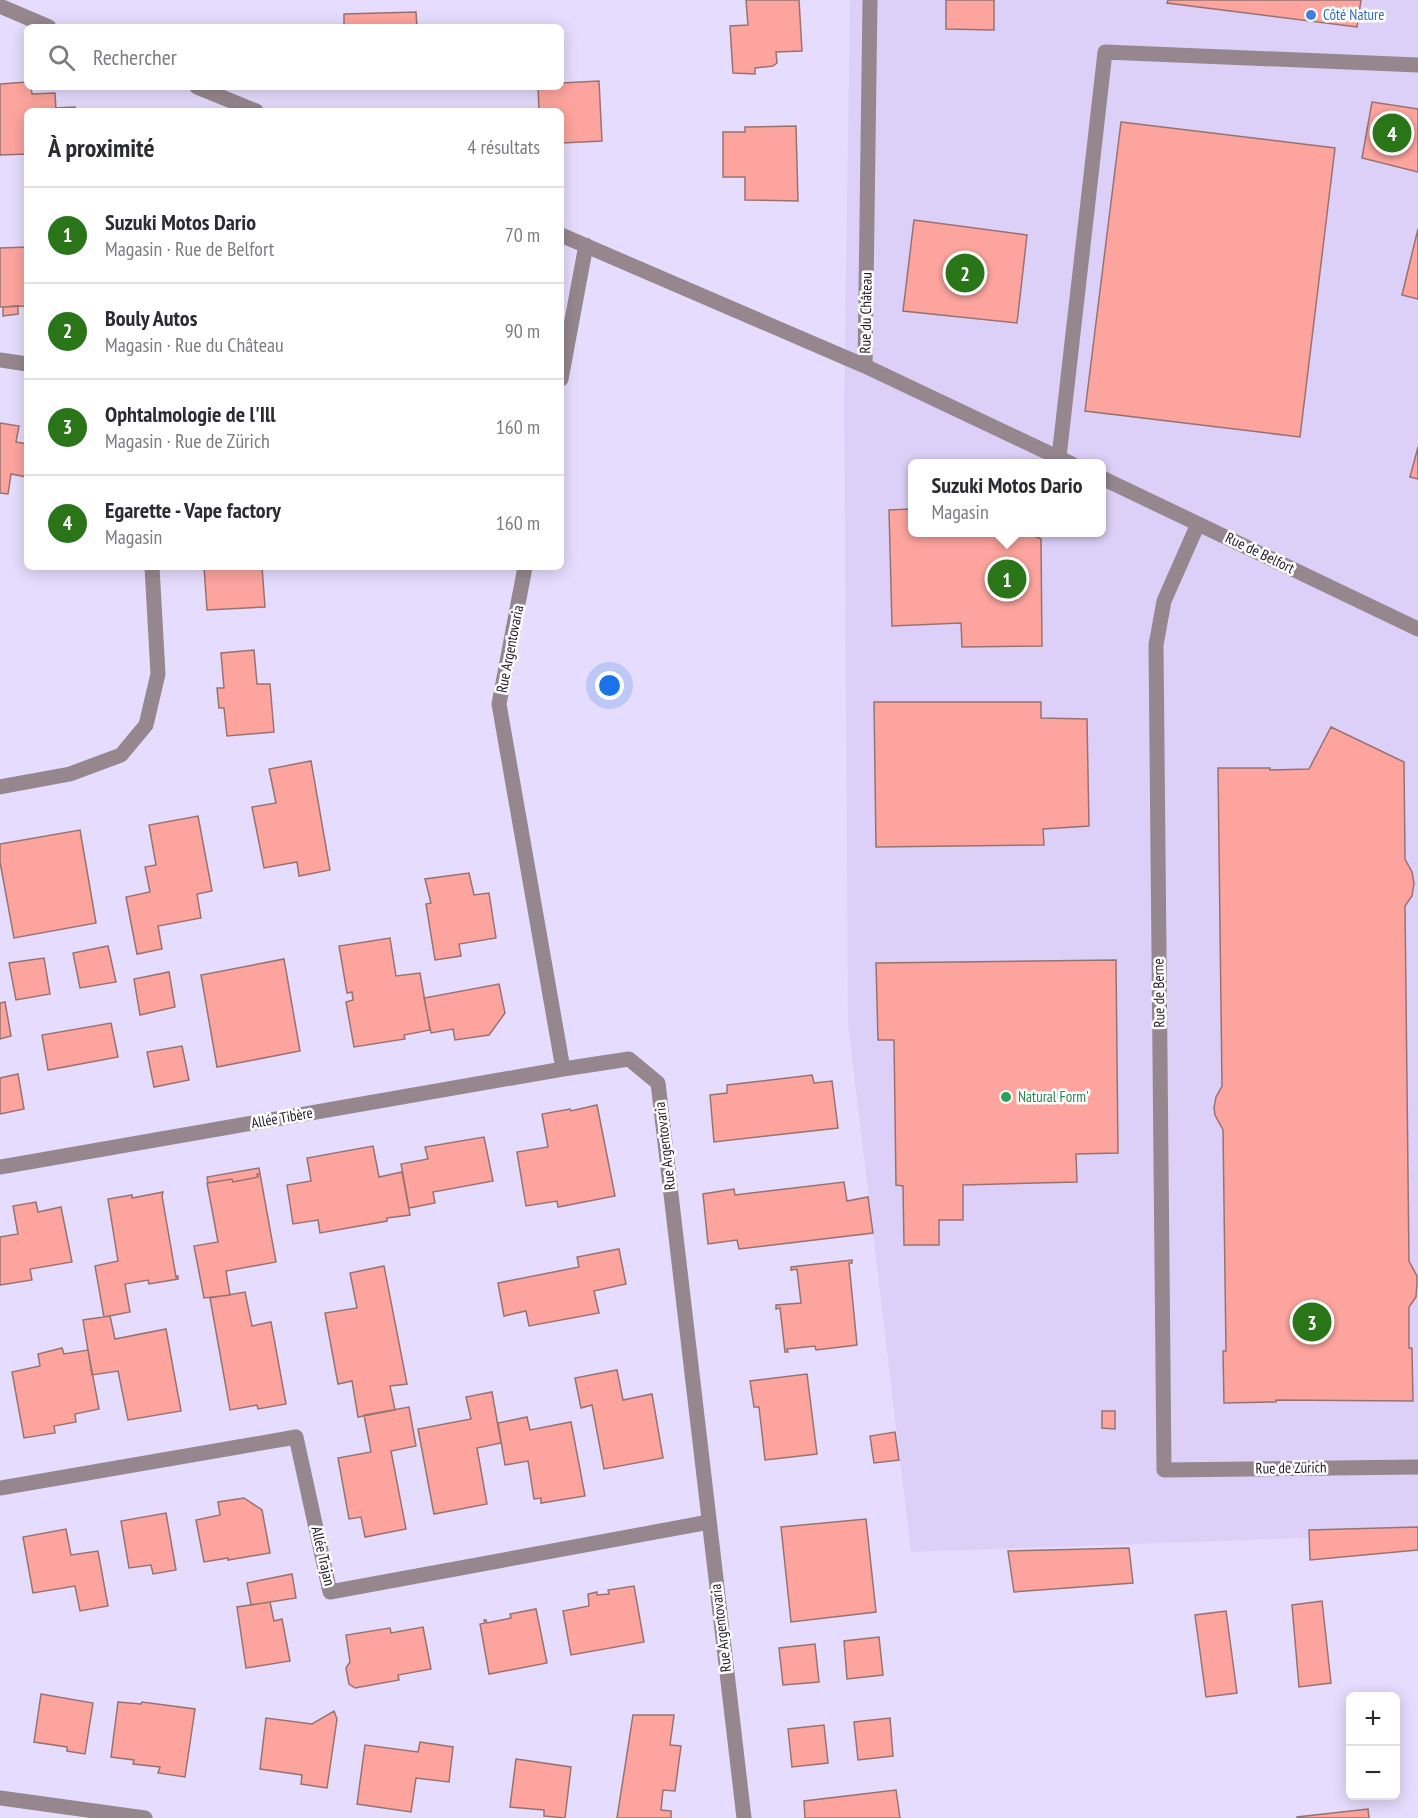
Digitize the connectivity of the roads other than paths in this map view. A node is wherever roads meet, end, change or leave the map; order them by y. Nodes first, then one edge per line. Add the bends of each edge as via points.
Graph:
1 (870, 0) edge
2 (0, 6) edge
3 (42, 24) edge
4 (1418, 65) edge
5 (204, 90) edge
6 (249, 108) edge
7 (564, 236) edge
8 (586, 245) junction
9 (0, 360) edge
10 (564, 363) edge
11 (24, 364) edge
12 (866, 366) junction
13 (1063, 459) edge
14 (1065, 459) edge
15 (1106, 480) edge
16 (1198, 524) junction
17 (152, 570) edge
18 (524, 570) edge
19 (1418, 629) edge
20 (0, 787) edge
21 (563, 1069) junction
22 (0, 1167) edge
23 (1418, 1467) edge
24 (1164, 1470) joint
25 (0, 1488) edge
26 (709, 1522) junction
27 (0, 1798) edge
28 (146, 1818) edge
29 (744, 1818) edge

1 - 12 street, Rue du Château
2 - 3 street
4 - 14 street via 1105,52
5 - 6 street
7 - 8 street, Rue du Château
8 - 10 street
8 - 12 street, Rue du Château
9 - 11 street
12 - 13 street
15 - 16 street, Rue de Belfort
16 - 19 street, Rue de Belfort
16 - 24 street, Rue de Berne via 1164,601 1155,645
17 - 20 street via 158,674 146,725 121,755 70,774
18 - 21 street, Rue Argentovaria via 499,704
21 - 22 street, Allée Tibère
21 - 26 street, Rue Argentovaria via 629,1059 658,1083
23 - 24 street, Rue de Zürich
25 - 26 street, Allée Trajan via 296,1437 330,1592
26 - 29 street, Rue Argentovaria
27 - 28 street

